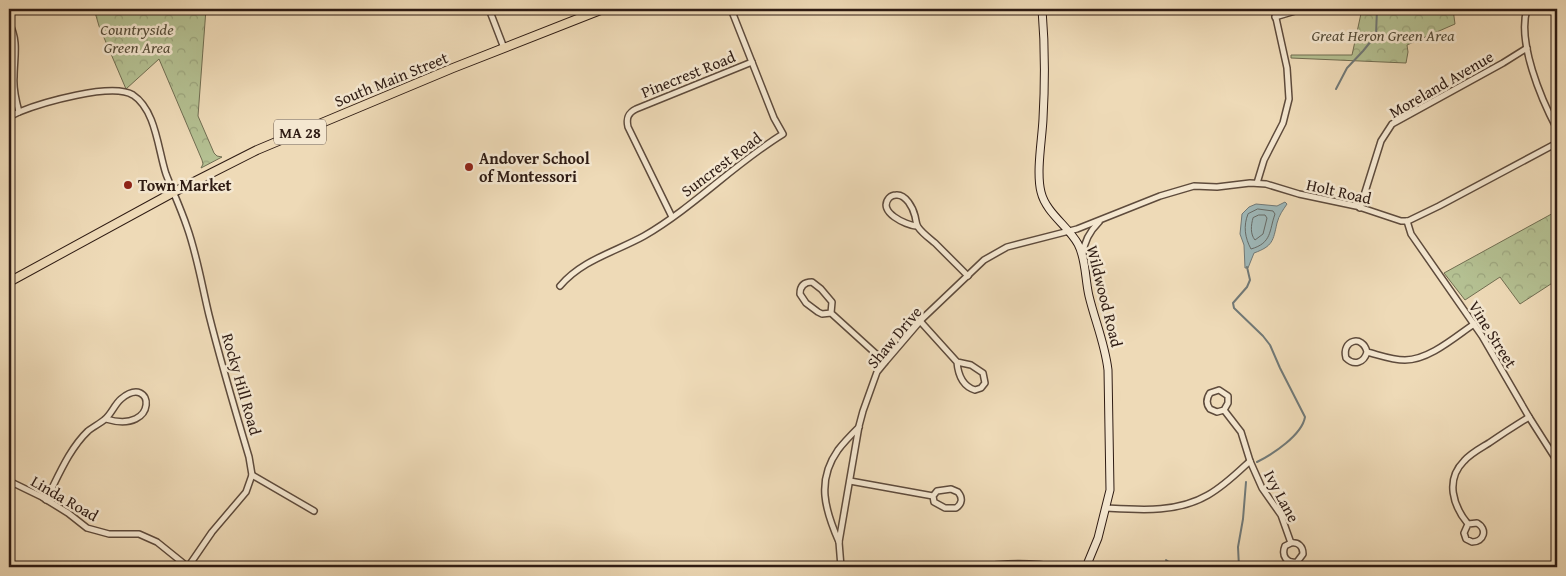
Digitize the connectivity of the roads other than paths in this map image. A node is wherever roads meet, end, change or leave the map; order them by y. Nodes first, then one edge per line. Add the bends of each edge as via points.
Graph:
1 (489, 9) edge
2 (603, 9) edge
3 (731, 9) edge
4 (1042, 9) edge
5 (1274, 9) edge
6 (1302, 9) edge
7 (1527, 9) edge
8 (1294, 10) edge
9 (1276, 17) junction
10 (9, 23) edge
11 (504, 48) junction
12 (1527, 48) junction
13 (752, 62) junction
14 (19, 112) junction
15 (9, 117) edge
16 (1557, 129) edge
17 (1557, 143) edge
18 (1257, 183) junction
19 (174, 192) junction
20 (1360, 208) junction
21 (672, 217) junction
22 (1102, 219) junction
23 (1407, 221) junction
24 (916, 226) junction
25 (1068, 231) junction
26 (1083, 257) junction
27 (968, 276) junction
28 (9, 282) edge
29 (560, 286) dead end
30 (831, 313) junction
31 (920, 321) junction
32 (1474, 324) junction
33 (1367, 352) junction
34 (885, 362) junction
35 (957, 362) junction
36 (1224, 410) junction
37 (1529, 417) junction
38 (106, 419) junction
39 (859, 426) junction
40 (1250, 461) junction
41 (1557, 461) edge
42 (252, 475) junction
43 (9, 481) edge
44 (850, 481) junction
45 (933, 496) junction
46 (46, 500) junction
47 (1106, 508) junction
48 (314, 511) dead end
49 (1468, 524) junction
50 (839, 542) junction
51 (1291, 543) junction
52 (188, 567) edge
53 (841, 567) edge
54 (975, 567) edge
55 (1058, 567) edge
56 (1086, 567) edge

1 - 11 street
2 - 11 main road, South Main Street / MA 28
3 - 13 street, Suncrest Road
4 - 25 street, Wildwood Road via 1040,184 1045,202
5 - 9 street
6 - 8 street
7 - 12 street via 1524,19
8 - 9 street
9 - 18 street via 1287,68 1289,99 1283,123 1264,160
10 - 14 street via 15,40 14,79
11 - 19 main road, South Main Street / MA 28 via 265,147
12 - 16 street via 1542,97
12 - 20 street, Moreland Avenue via 1392,124 1381,141
13 - 21 street, Suncrest Road via 783,134
13 - 21 street, Pinecrest Road via 636,109 628,116 628,127
14 - 15 street, Rocky Hill Road
14 - 19 street, Rocky Hill Road via 77,94 116,91 134,96 148,113
17 - 23 street
18 - 20 street, Holt Road
18 - 22 street, Holt Road via 1186,187
19 - 28 main road, South Main Street / MA 28
19 - 42 street, Rocky Hill Road via 190,235 222,367 250,457
20 - 23 street, Holt Road
21 - 29 street, Suncrest Road via 645,236 589,262
22 - 25 street, Holt Road
22 - 26 street via 1089,235
23 - 32 street, Vine Street via 1411,234
24 - 24 street via 900,222 889,212 886,206 891,196 900,195 908,202 914,212
24 - 27 street
25 - 26 street, Wildwood Road
25 - 27 street, Shaw Drive via 999,251
26 - 47 street, Wildwood Road via 1108,370 1110,490
27 - 31 street, Shaw Drive
30 - 30 street via 832,302 821,289 812,282 802,286 800,294 806,303 820,313
30 - 34 street
31 - 34 street, Shaw Drive
31 - 35 street
32 - 33 street via 1420,358 1400,360
32 - 37 street, Vine Street
33 - 33 street via 1364,359 1355,363 1346,358 1345,351 1351,342 1358,341
34 - 39 street, Shaw Drive via 877,372
35 - 35 street via 971,364 983,374 985,383 981,388 975,390 966,385 959,375
36 - 36 street, Ivy Lane via 1210,409 1206,403 1210,393 1220,390 1226,393 1229,400
36 - 40 street, Ivy Lane via 1241,432
37 - 41 street, Vine Street
37 - 49 street via 1468,456 1456,471 1452,483 1453,496
38 - 38 street via 128,394 140,393 146,400 145,411 134,419 121,422
38 - 46 street via 80,440
39 - 44 street, Shaw Drive
39 - 50 street via 839,449 828,469 824,496
40 - 47 street, Ivy Lane via 1208,494 1184,505 1151,509
40 - 51 street, Ivy Lane via 1262,488 1281,515
42 - 48 street
42 - 52 street via 246,492
43 - 46 street, Linda Road
44 - 45 street
44 - 50 street, Shaw Drive
45 - 45 street via 934,502 945,508 956,508 962,501 958,492 950,489 937,490
46 - 52 street, Linda Road via 87,528 109,534 138,534 157,542
47 - 56 street, Wildwood Road
49 - 49 street via 1474,522 1482,527 1481,539 1475,542 1466,539 1464,529
50 - 53 street, Shaw Drive
51 - 51 street, Ivy Lane via 1285,546 1284,556 1291,562 1297,562 1303,554 1302,548
54 - 55 street via 1004,563

